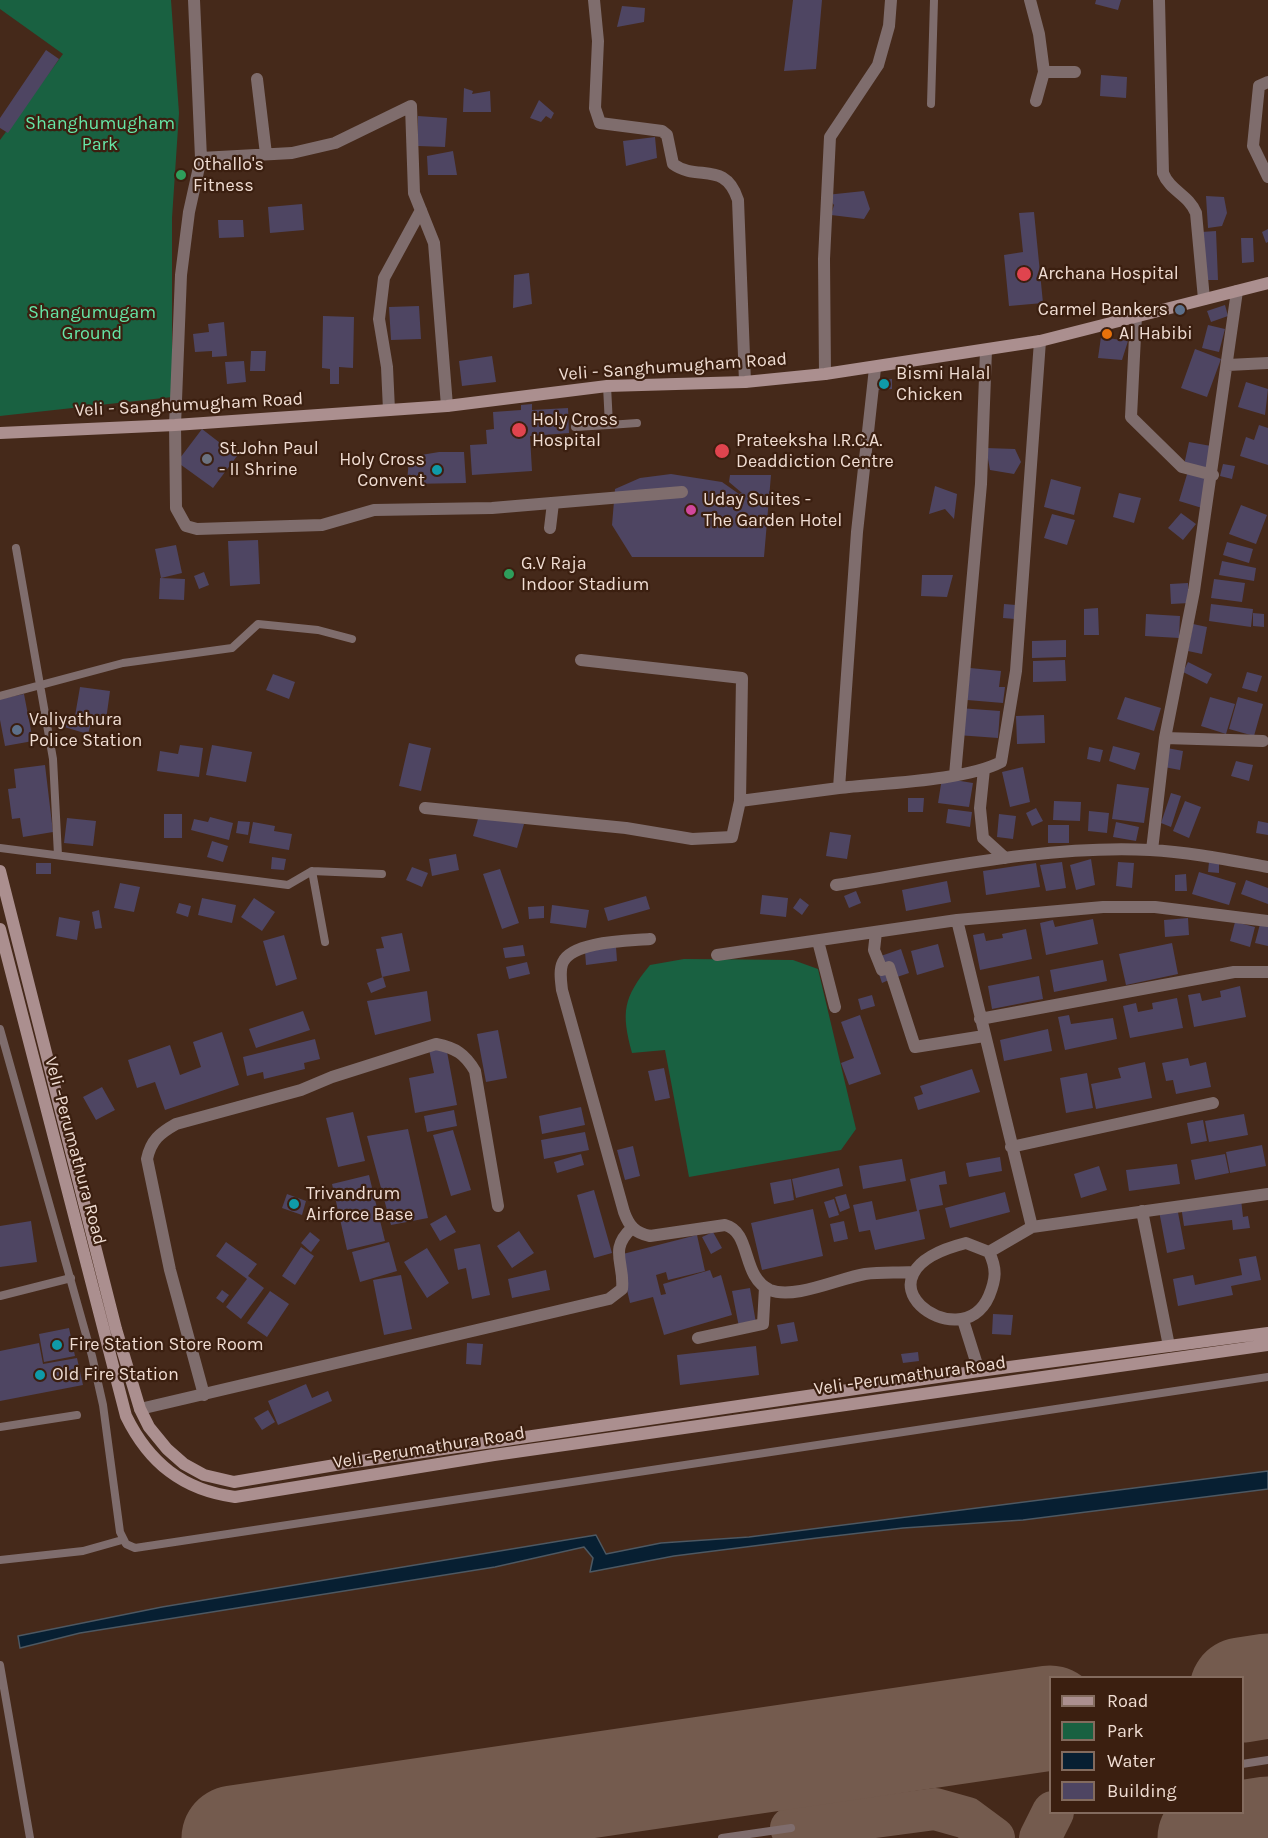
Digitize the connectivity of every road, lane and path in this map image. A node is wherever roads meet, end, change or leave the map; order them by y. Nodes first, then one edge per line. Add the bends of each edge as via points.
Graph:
1 (194, 0) edge
2 (594, 0) edge
3 (891, 0) edge
4 (934, 0) edge
5 (1030, 0) edge
6 (1159, 0) edge
7 (1044, 72) junction
8 (1075, 72) dead end
9 (257, 79) dead end
10 (1268, 82) edge
11 (1036, 101) dead end
12 (931, 104) dead end
13 (266, 154) junction
14 (201, 158) junction
15 (1268, 177) edge
16 (421, 210) junction
17 (1268, 284) edge
18 (1238, 291) junction
19 (1204, 299) junction
20 (1136, 316) junction
21 (1040, 341) junction
22 (986, 350) junction
23 (1268, 363) edge
24 (1227, 365) junction
25 (875, 368) junction
26 (825, 374) junction
27 (745, 382) junction
28 (607, 386) junction
29 (447, 406) junction
30 (388, 410) junction
31 (638, 423) dead end
32 (175, 425) junction
33 (609, 425) junction
34 (575, 427) dead end
35 (0, 433) edge
36 (1213, 475) junction
37 (682, 492) dead end
38 (553, 503) junction
39 (550, 528) dead end
40 (16, 548) dead end
41 (352, 639) dead end
42 (581, 660) dead end
43 (38, 685) junction
44 (0, 696) edge
45 (1165, 738) junction
46 (1263, 741) dead end
47 (984, 769) junction
48 (955, 775) junction
49 (838, 788) junction
50 (740, 801) junction
51 (425, 808) dead end
52 (0, 848) edge
53 (1152, 850) junction
54 (58, 855) junction
55 (1005, 858) junction
56 (1268, 867) edge
57 (0, 871) edge
58 (312, 871) junction
59 (382, 874) dead end
60 (836, 885) dead end
61 (957, 920) junction
62 (1268, 921) edge
63 (0, 929) edge
64 (876, 932) junction
65 (650, 939) dead end
66 (818, 941) junction
67 (325, 942) dead end
68 (717, 955) dead end
69 (1268, 972) edge
70 (835, 1007) dead end
71 (980, 1019) junction
72 (0, 1029) edge
73 (984, 1036) junction
74 (1213, 1103) dead end
75 (1011, 1147) junction
76 (1268, 1194) edge
77 (498, 1206) dead end
78 (1142, 1211) junction
79 (1032, 1227) junction
80 (632, 1233) junction
81 (989, 1252) junction
82 (912, 1272) junction
83 (71, 1278) junction
84 (765, 1287) junction
85 (0, 1296) edge
86 (963, 1320) junction
87 (1268, 1333) edge
88 (698, 1338) dead end
89 (1268, 1345) edge
90 (1169, 1346) junction
91 (979, 1371) junction
92 (1268, 1377) edge
93 (204, 1395) junction
94 (140, 1409) junction
95 (77, 1415) dead end
96 (0, 1427) edge
97 (122, 1540) junction
98 (0, 1560) edge
99 (0, 1665) edge
100 (1268, 1760) edge
101 (1244, 1764) edge
102 (791, 1828) dead end
103 (30, 1838) edge
104 (722, 1838) edge

1 - 14 street
2 - 27 street via 598,41 596,108 600,123 662,131 667,135 673,164 722,176 734,188 738,200
3 - 26 street via 889,26 878,65 830,137 824,260
4 - 12 lane
5 - 7 street
6 - 19 street via 1163,173 1172,187 1192,201 1196,213
7 - 8 street
7 - 11 street
9 - 13 street
10 - 15 street via 1259,86 1252,146
13 - 14 street
13 - 16 street via 292,153 335,143 411,106 414,193
14 - 32 street via 181,275
16 - 29 street via 434,243
16 - 30 street via 384,278 379,319 387,367
17 - 18 main road, Veli - Sanghumugham Road
18 - 19 main road, Veli - Sanghumugham Road
18 - 24 street
19 - 20 main road, Veli - Sanghumugham Road
20 - 21 main road, Veli - Sanghumugham Road
20 - 36 street via 1131,417 1182,467
21 - 22 main road, Veli - Sanghumugham Road
21 - 47 street via 1016,671 1003,754 1000,762
22 - 25 main road, Veli - Sanghumugham Road
22 - 48 street via 981,484
23 - 24 street
24 - 36 street
25 - 26 main road, Veli - Sanghumugham Road
25 - 49 street via 856,544
26 - 27 main road, Veli - Sanghumugham Road
27 - 28 main road, Veli - Sanghumugham Road
28 - 29 main road, Veli - Sanghumugham Road
28 - 33 lane
29 - 30 main road, Veli - Sanghumugham Road
30 - 32 main road, Veli - Sanghumugham Road
31 - 33 lane
32 - 35 main road, Veli - Sanghumugham Road
32 - 38 street via 176,507 186,526 192,529 322,525 374,510
33 - 34 lane
36 - 45 street
37 - 38 street
38 - 39 street
40 - 43 lane
41 - 43 lane via 318,630 258,624 232,648 123,663
42 - 50 street via 742,678
43 - 44 lane
43 - 54 lane via 53,759
45 - 46 street
45 - 53 street
47 - 48 street
47 - 55 street via 980,808 983,838
48 - 49 street
49 - 50 street
50 - 51 street via 732,837 693,839 626,828
52 - 54 lane
53 - 55 street via 1056,852
53 - 56 street
54 - 58 lane via 288,885
55 - 60 street
57 - 94 main road via 116,1329
58 - 59 lane
58 - 67 lane
61 - 62 street via 1103,907 1155,907
61 - 64 street
61 - 71 street
63 - 89 main road, Veli -Perumathura Road via 126,1416 138,1441 162,1466 209,1494 235,1497 495,1455
64 - 66 street
64 - 73 street via 874,950 882,970 889,967 915,1047
65 - 80 street via 580,948 564,959 561,967 562,990
66 - 68 street
66 - 70 street
69 - 71 street via 1234,972
71 - 73 street
72 - 83 lane
73 - 75 street
74 - 75 street
75 - 79 street
76 - 78 street
77 - 93 street via 475,1071 466,1057 453,1048 436,1044 301,1090 176,1124 160,1133 150,1145 147,1159 170,1270
78 - 79 street
78 - 90 street
79 - 81 street
80 - 84 street via 650,1236 733,1227 751,1272
80 - 93 street via 618,1246 622,1289 609,1299
81 - 82 street via 978,1246 957,1245 926,1258
81 - 86 street via 996,1266 994,1282 987,1300
82 - 84 street via 864,1274 784,1292
82 - 86 street via 912,1295 922,1308 949,1321
83 - 85 lane
83 - 97 lane via 98,1380
84 - 88 street via 763,1324
86 - 91 street
87 - 90 main road
90 - 91 main road
91 - 94 main road via 347,1462 234,1482 204,1475 184,1464 148,1427
92 - 97 lane via 146,1548 132,1547
93 - 94 street
95 - 96 lane
97 - 98 lane via 83,1551
99 - 103 lane
100 - 101 lane
102 - 104 lane

